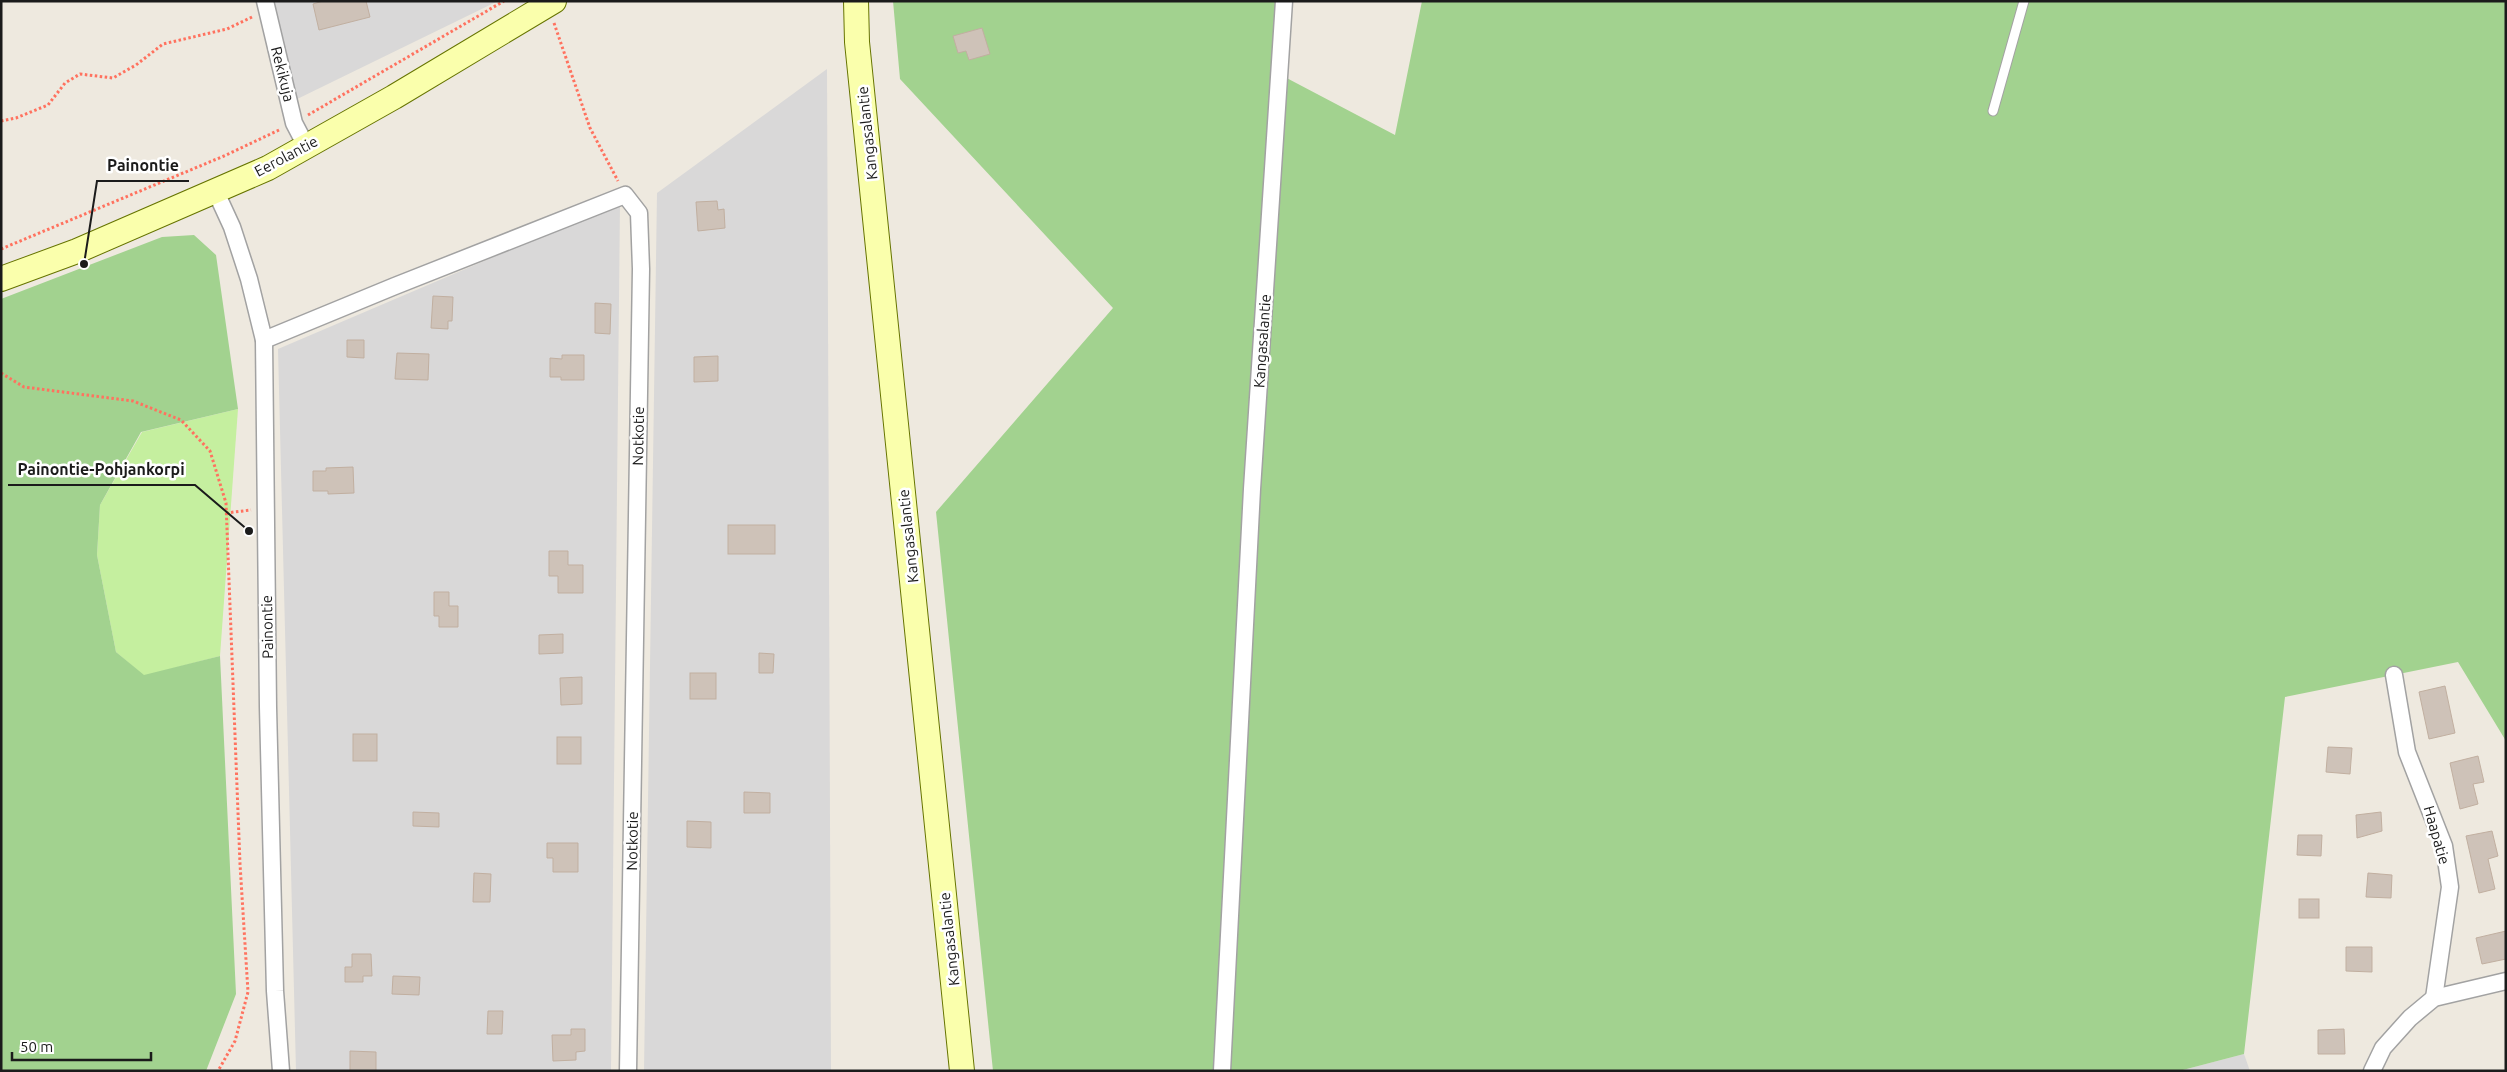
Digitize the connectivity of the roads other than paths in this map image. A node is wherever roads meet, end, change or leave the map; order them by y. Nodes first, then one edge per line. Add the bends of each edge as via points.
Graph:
1 (856, 1) edge
2 (1284, 1) edge
3 (2024, 1) edge
4 (551, 3) edge
5 (266, 6) edge
6 (1994, 112) dead end
7 (306, 146) junction
8 (215, 190) junction
9 (1, 279) edge
10 (264, 340) junction
11 (2394, 675) dead end
12 (2502, 981) edge
13 (2434, 998) junction
14 (281, 1071) edge
15 (628, 1071) edge
16 (962, 1071) edge
17 (1222, 1071) edge
18 (2372, 1071) edge

1 - 16 main road, Kangasalantie
2 - 17 street, Kangasalantie via 1252,489
3 - 6 lane
4 - 7 main road, Eerolantie via 394,98
5 - 7 street, Rekikuja via 294,123
7 - 8 main road, Eerolantie via 268,168
8 - 9 main road, Eerolantie via 77,251
8 - 10 street, Painontie via 232,227 249,279
10 - 14 street, Painontie via 274,991
10 - 15 street, Notkotie via 625,195 638,213 641,269
11 - 13 street, Haapatie via 2407,752 2444,846 2450,887
12 - 13 street
13 - 18 street via 2410,1018 2384,1048

